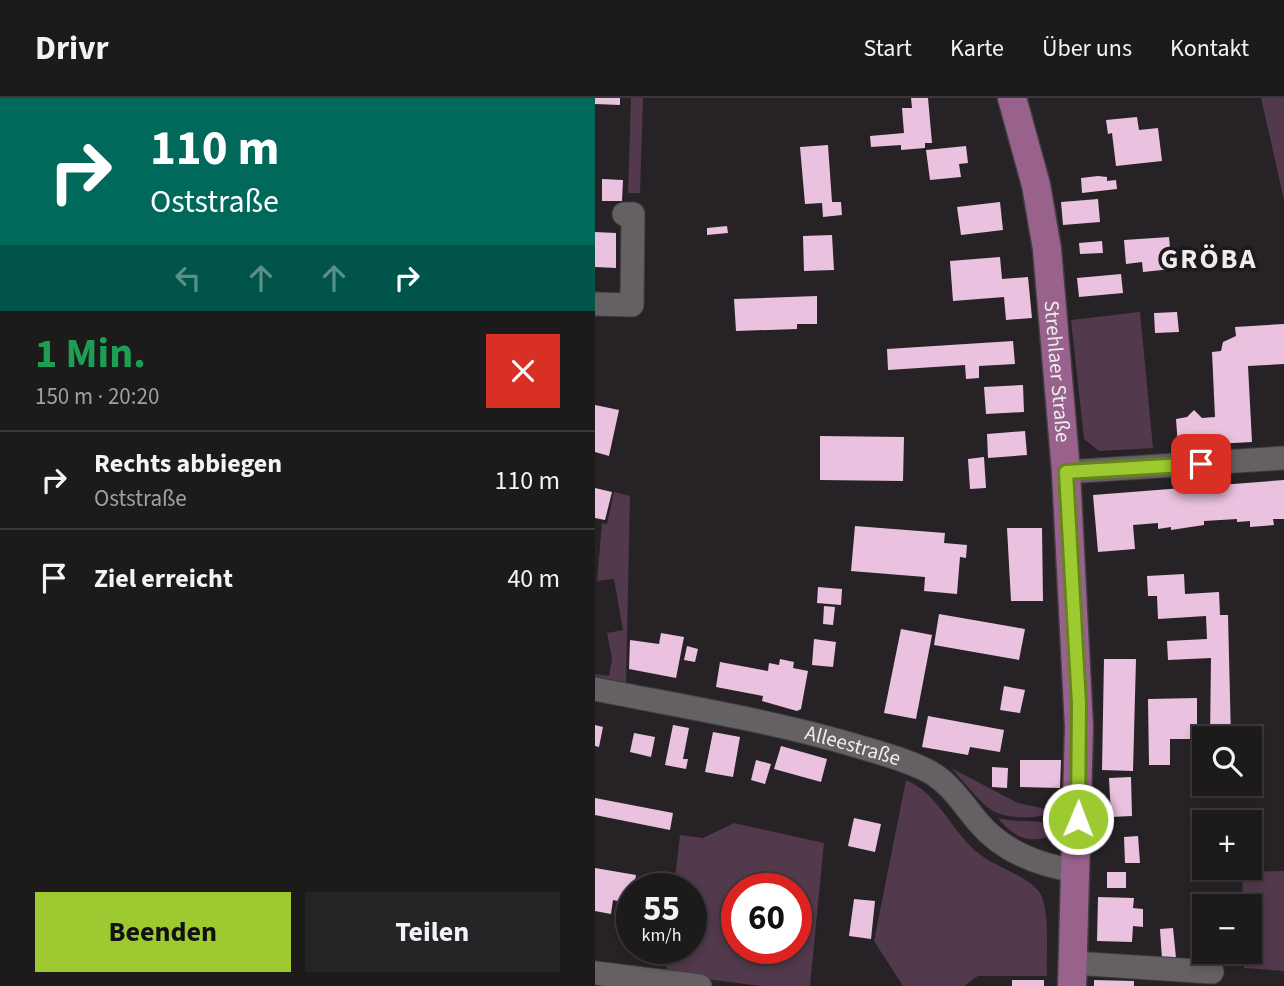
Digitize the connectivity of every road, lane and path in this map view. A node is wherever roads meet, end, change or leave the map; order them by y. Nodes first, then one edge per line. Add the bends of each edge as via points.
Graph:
1 (1012, 98) edge
2 (624, 214) dead end
3 (595, 304) edge
4 (1284, 458) edge
5 (1066, 472) junction
6 (595, 689) edge
7 (1076, 871) junction
8 (1212, 972) dead end
9 (595, 973) edge
10 (1073, 974) edge
11 (701, 986) edge

1 - 5 main road, Strehlaer Straße via 1036,185 1047,249
2 - 3 street via 633,214 632,305
4 - 5 street
5 - 7 main road, Strehlaer Straße via 1079,727
6 - 7 street, Alleestraße via 793,729 928,771 955,792 996,842 1051,867
7 - 10 main road, Strehlaer Straße
8 - 10 street
9 - 11 street

